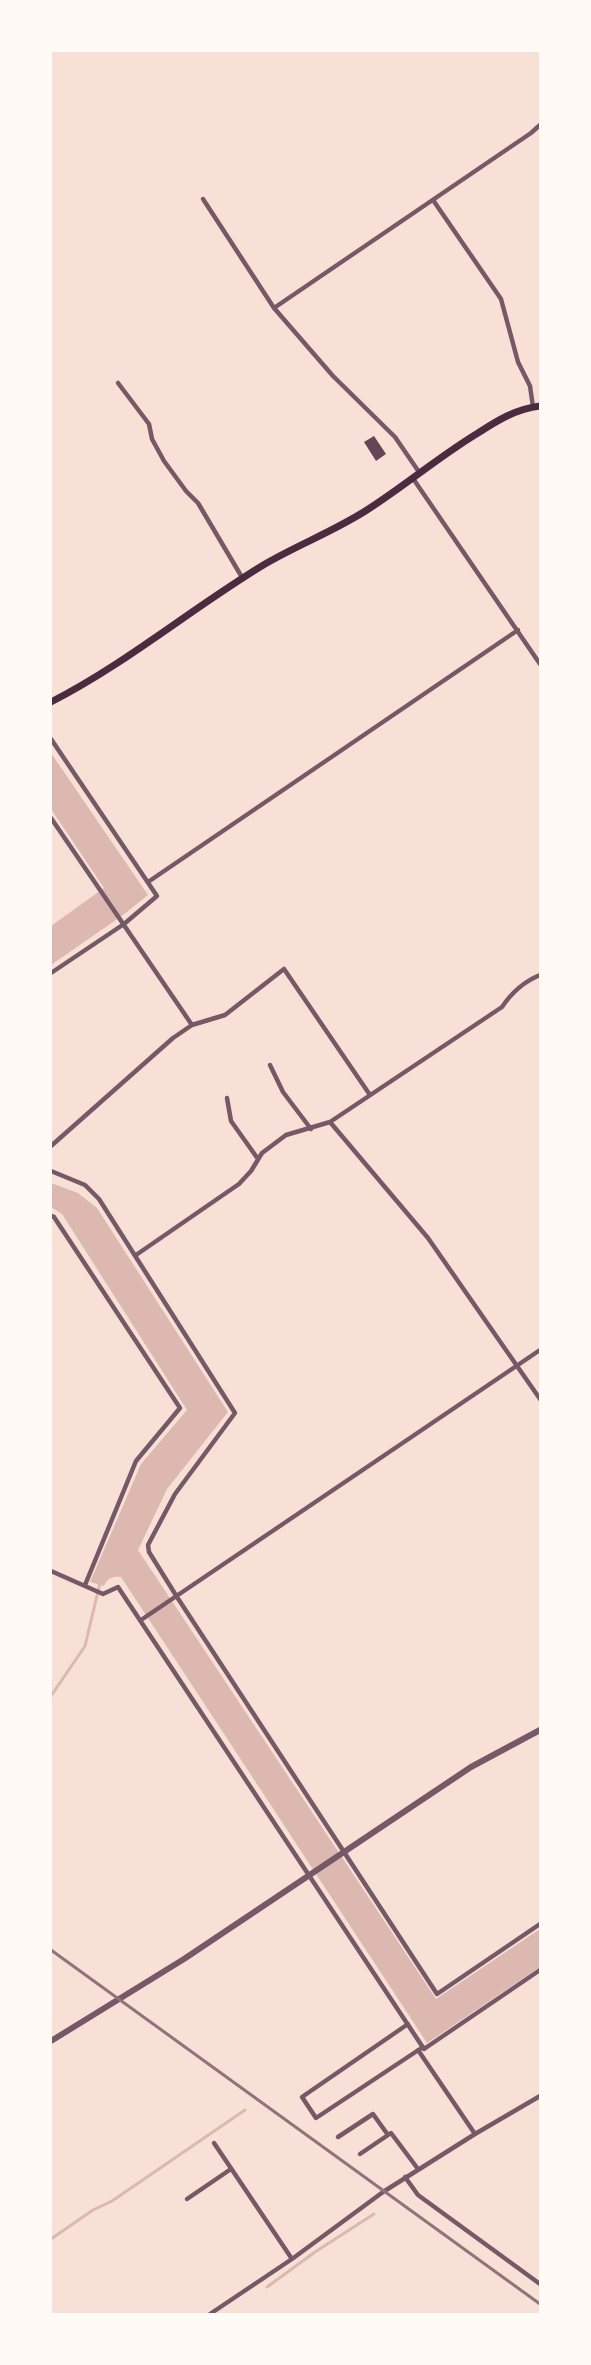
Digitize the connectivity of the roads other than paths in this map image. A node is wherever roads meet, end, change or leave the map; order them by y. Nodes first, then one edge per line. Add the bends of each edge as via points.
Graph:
1 (540, 125) edge
2 (203, 199) dead end
3 (433, 200) junction
4 (274, 308) junction
5 (118, 382) dead end
6 (537, 406) edge
7 (416, 475) junction
8 (243, 579) junction
9 (518, 630) junction
10 (539, 661) edge
11 (51, 702) edge
12 (51, 739) edge
13 (51, 818) edge
14 (148, 882) junction
15 (124, 924) junction
16 (51, 973) edge
17 (540, 975) edge
18 (192, 1025) junction
19 (270, 1065) dead end
20 (370, 1095) junction
21 (227, 1098) dead end
22 (330, 1122) junction
23 (311, 1129) junction
24 (51, 1146) edge
25 (258, 1159) junction
26 (51, 1172) edge
27 (51, 1216) edge
28 (136, 1256) junction
29 (540, 1350) edge
30 (517, 1366) junction
31 (540, 1399) edge
32 (51, 1571) edge
33 (85, 1585) junction
34 (177, 1597) junction
35 (141, 1620) junction
36 (540, 1730) edge
37 (344, 1852) junction
38 (310, 1875) junction
39 (540, 1923) edge
40 (540, 1970) edge
41 (408, 2024) junction
42 (51, 2041) edge
43 (421, 2049) junction
44 (540, 2096) edge
45 (475, 2134) junction
46 (388, 2135) junction
47 (338, 2137) dead end
48 (214, 2143) dead end
49 (360, 2154) dead end
50 (231, 2169) junction
51 (418, 2169) junction
52 (405, 2177) junction
53 (187, 2199) dead end
54 (292, 2259) junction
55 (540, 2284) edge
56 (210, 2314) edge

1 - 3 street
2 - 4 street
3 - 4 street
3 - 6 street via 501,299 518,362
4 - 7 street via 395,437
5 - 8 street via 149,424 164,461 198,503
6 - 7 main road via 498,420
7 - 8 main road via 370,508
7 - 9 street
8 - 11 main road via 120,662
9 - 10 street
9 - 14 street
12 - 14 street
13 - 15 street
14 - 15 street via 157,896
15 - 16 street
15 - 18 street
17 - 20 street via 511,994 502,1007
18 - 20 street via 225,1015 285,969
18 - 24 street
19 - 23 street
20 - 22 street
21 - 25 street via 231,1121
22 - 23 street
22 - 30 street via 429,1238
23 - 25 street via 286,1135
25 - 28 street via 239,1185
26 - 28 street via 85,1185 99,1199
27 - 33 street via 180,1408 136,1461
28 - 34 street via 235,1413 175,1494 148,1545
29 - 30 street
30 - 31 street
30 - 34 street
32 - 33 street
33 - 35 street via 103,1594 118,1587
34 - 35 street
34 - 37 street
35 - 38 street
36 - 37 street via 471,1767
37 - 38 street
37 - 39 street via 437,1994
38 - 41 street
38 - 42 street
40 - 43 street
41 - 43 street
41 - 43 street via 302,2097 316,2118
43 - 45 street
44 - 45 street
45 - 51 street
46 - 47 street via 373,2114
46 - 49 street
46 - 51 street via 391,2133
48 - 50 street
50 - 53 street
50 - 54 street
51 - 52 street
52 - 54 street
52 - 55 street via 418,2195
54 - 56 street

